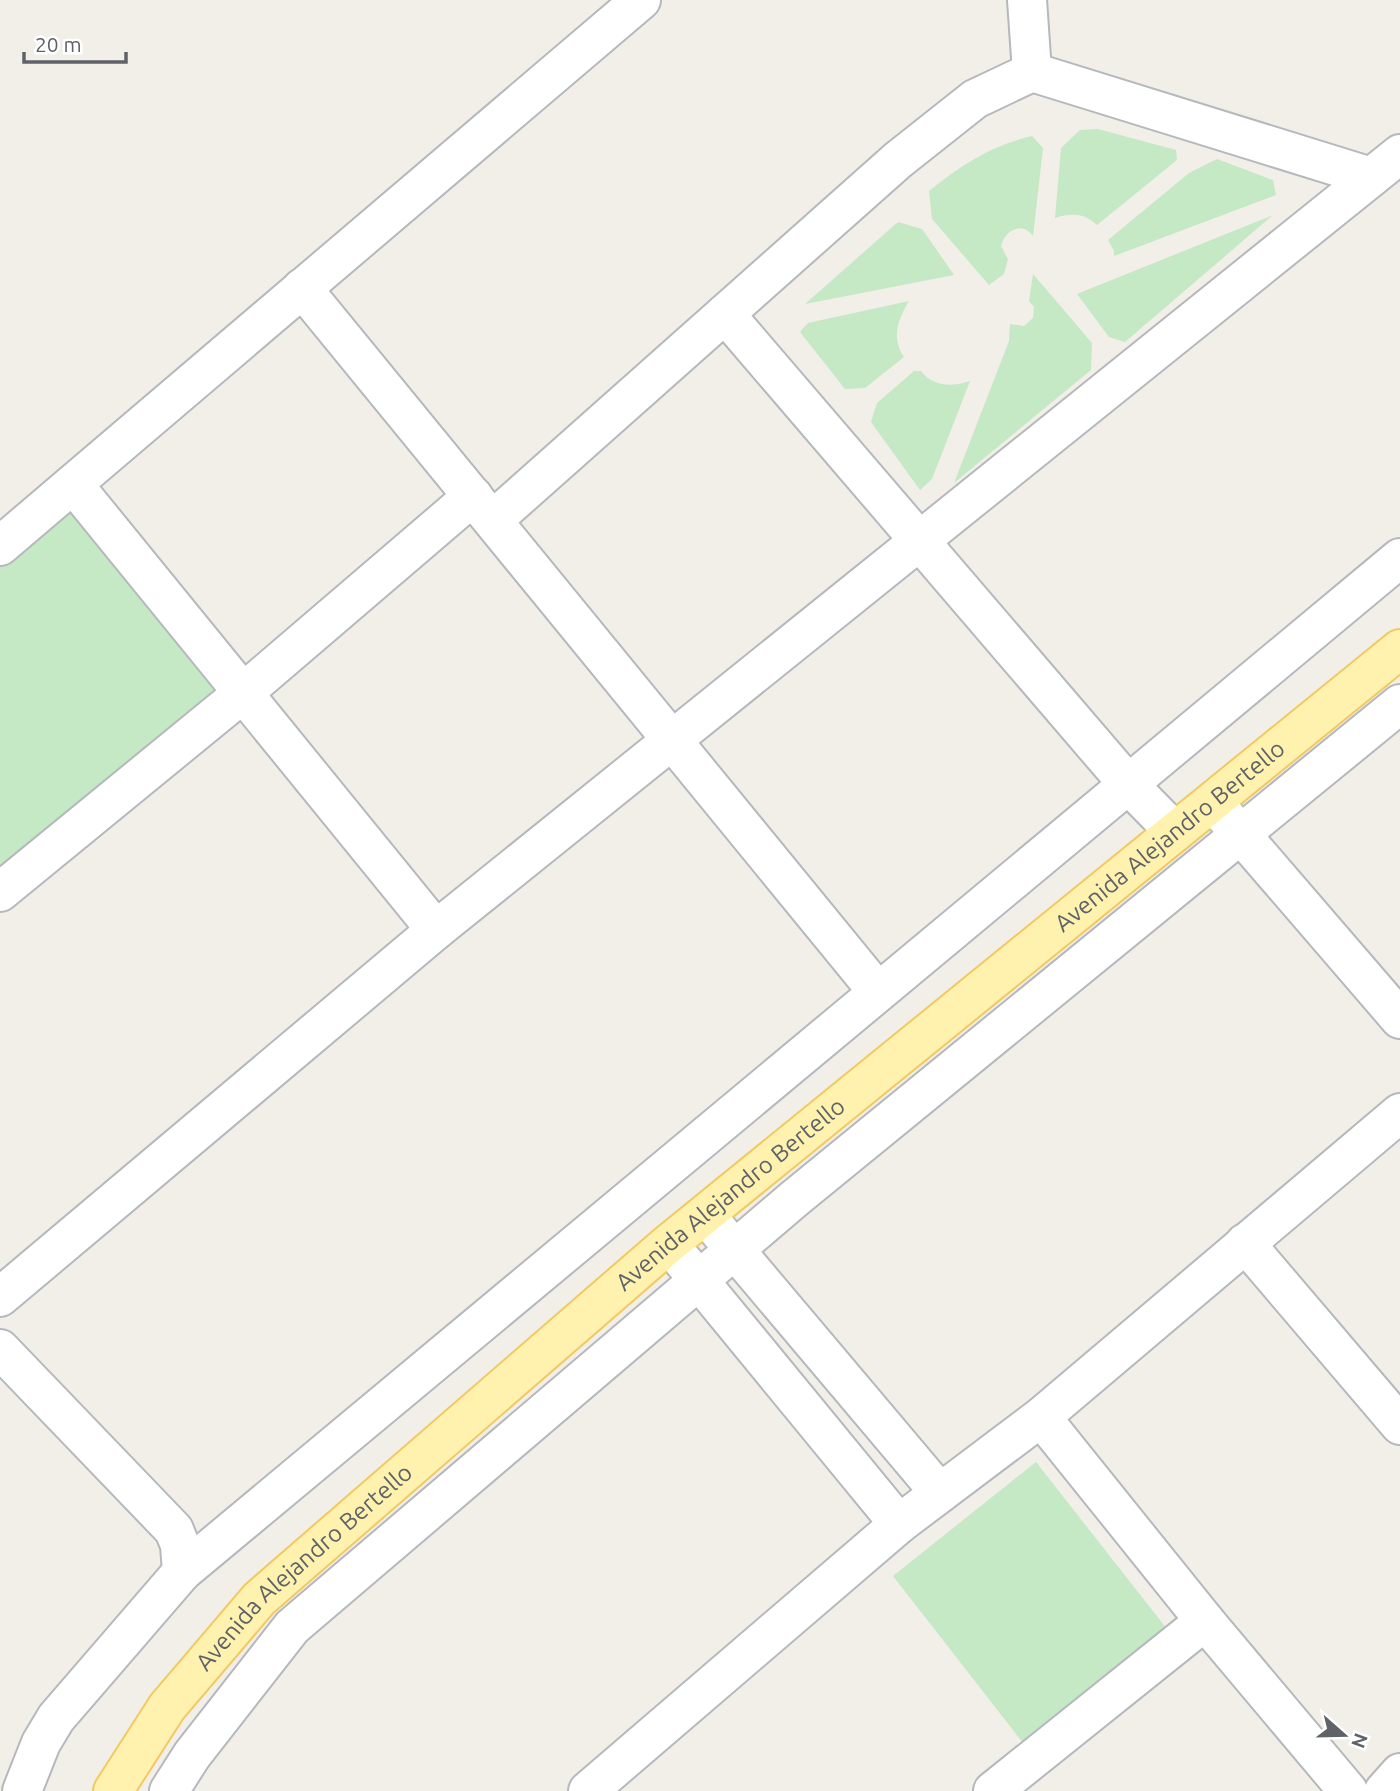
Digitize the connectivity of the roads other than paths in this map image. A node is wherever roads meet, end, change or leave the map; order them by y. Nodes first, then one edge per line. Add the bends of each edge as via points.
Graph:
1 (641, 0) edge
2 (1027, 0) edge
3 (1032, 72) junction
4 (1400, 154) edge
5 (1371, 177) junction
6 (302, 288) junction
7 (725, 314) junction
8 (73, 484) junction
9 (483, 508) junction
10 (921, 540) junction
11 (0, 546) edge
12 (1400, 558) edge
13 (1400, 649) edge
14 (243, 693) junction
15 (1400, 704) edge
16 (672, 740) junction
17 (1128, 784) junction
18 (1213, 801) junction
19 (1175, 832) junction
20 (1240, 837) junction
21 (0, 892) edge
22 (436, 930) junction
23 (878, 992) junction
24 (1400, 1019) edge
25 (1400, 1113) edge
26 (705, 1216) junction
27 (1245, 1243) junction
28 (667, 1245) junction
29 (735, 1249) junction
30 (699, 1279) junction
31 (0, 1297) edge
32 (0, 1349) edge
33 (1041, 1417) junction
34 (1400, 1425) edge
35 (940, 1493) junction
36 (899, 1524) junction
37 (182, 1572) junction
38 (1205, 1621) junction
39 (1400, 1773) edge
40 (22, 1791) edge
41 (113, 1791) edge
42 (170, 1791) edge
43 (588, 1791) edge
44 (993, 1791) edge
45 (1348, 1791) edge
46 (1384, 1791) edge

1 - 6 street
2 - 3 street
3 - 5 street
3 - 7 street via 965,107 898,160
4 - 5 street
5 - 10 street
6 - 8 street
6 - 9 street
7 - 9 street
7 - 10 street
8 - 11 street
8 - 14 street
9 - 14 street
9 - 16 street
10 - 16 street
10 - 17 street
12 - 17 street
13 - 18 main road, Avenida Alejandro Bertello
14 - 21 street
14 - 22 street
15 - 20 street
16 - 22 street
16 - 23 street
17 - 19 street
17 - 23 street
18 - 19 main road, Avenida Alejandro Bertello
18 - 20 street
19 - 26 main road, Avenida Alejandro Bertello
20 - 24 street
20 - 29 street
22 - 31 street
23 - 37 street
25 - 27 street
26 - 28 main road, Avenida Alejandro Bertello
26 - 29 street
27 - 33 street
27 - 34 street
28 - 30 street
28 - 41 main road, Avenida Alejandro Bertello via 260,1599 167,1707
29 - 30 street
29 - 35 street
30 - 36 street
30 - 42 street via 292,1627 192,1755
32 - 37 street via 174,1530
33 - 35 street
33 - 38 street
35 - 36 street
36 - 43 street
37 - 40 street via 56,1718
38 - 44 street
38 - 45 street
39 - 46 street

